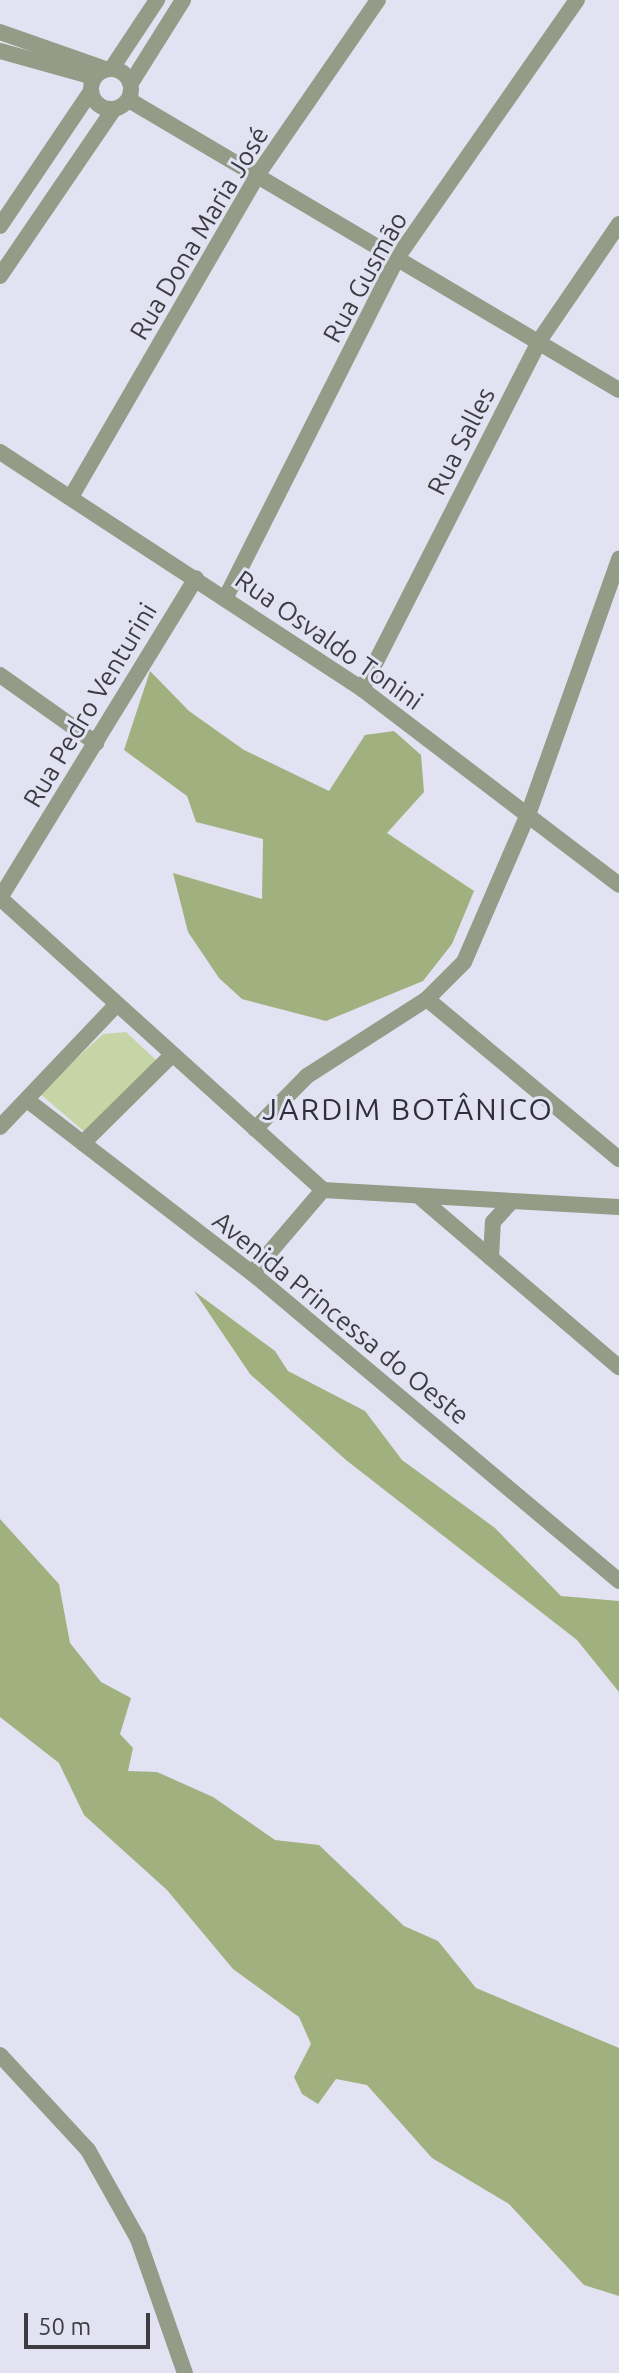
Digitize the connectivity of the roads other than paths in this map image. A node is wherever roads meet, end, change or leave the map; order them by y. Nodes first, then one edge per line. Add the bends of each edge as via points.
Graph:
1 (157, 0) edge
2 (183, 0) edge
3 (378, 0) edge
4 (577, 0) edge
5 (0, 32) edge
6 (0, 51) edge
7 (100, 76) junction
8 (130, 92) junction
9 (114, 109) junction
10 (258, 174) junction
11 (619, 224) edge
12 (0, 226) edge
13 (399, 255) junction
14 (0, 276) edge
15 (539, 341) junction
16 (619, 390) edge
17 (0, 452) edge
18 (71, 497) junction
19 (619, 559) edge
20 (196, 578) junction
21 (226, 597) junction
22 (0, 675) edge
23 (362, 689) junction
24 (96, 743) junction
25 (529, 812) junction
26 (619, 885) edge
27 (0, 898) edge
28 (427, 999) junction
29 (116, 1005) junction
30 (172, 1055) junction
31 (27, 1100) junction
32 (0, 1127) edge
33 (255, 1129) junction
34 (83, 1143) junction
35 (619, 1159) edge
36 (323, 1190) junction
37 (422, 1199) junction
38 (510, 1203) junction
39 (619, 1207) edge
40 (491, 1258) junction
41 (252, 1273) junction
42 (619, 1367) edge
43 (619, 1581) edge
44 (0, 2055) edge
45 (185, 2373) edge

1 - 7 street
2 - 8 street
3 - 10 street, Rua Dona Maria José
4 - 13 street, Rua Gusmão
5 - 7 street
6 - 7 street
7 - 8 street
7 - 9 street via 101,107
7 - 12 street
8 - 9 street
8 - 10 street
9 - 14 street
10 - 13 street
10 - 18 street, Rua Dona Maria José
11 - 15 street, Rua Salles
13 - 15 street
13 - 21 street, Rua Gusmão
15 - 16 street
15 - 23 street, Rua Salles
17 - 18 street, Rua Osvaldo Tonini
18 - 20 street, Rua Osvaldo Tonini
19 - 25 street
20 - 21 street, Rua Osvaldo Tonini
20 - 24 street, Rua Pedro Venturini
21 - 23 street, Rua Osvaldo Tonini
22 - 24 street
23 - 25 street, Rua Osvaldo Tonini
24 - 27 street, Rua Pedro Venturini
25 - 26 street, Rua Osvaldo Tonini
25 - 28 street via 464,962
27 - 29 street
28 - 33 street via 307,1076
28 - 35 street
29 - 30 street
29 - 31 street
30 - 33 street
30 - 34 street
31 - 32 street
31 - 34 street, Avenida Princessa do Oeste
33 - 36 street
34 - 41 street, Avenida Princessa do Oeste
36 - 37 street
36 - 41 street
37 - 38 street
37 - 40 street
38 - 39 street
38 - 40 street via 493,1222
40 - 42 street
41 - 43 street, Avenida Princessa do Oeste
44 - 45 street via 88,2150 138,2239

